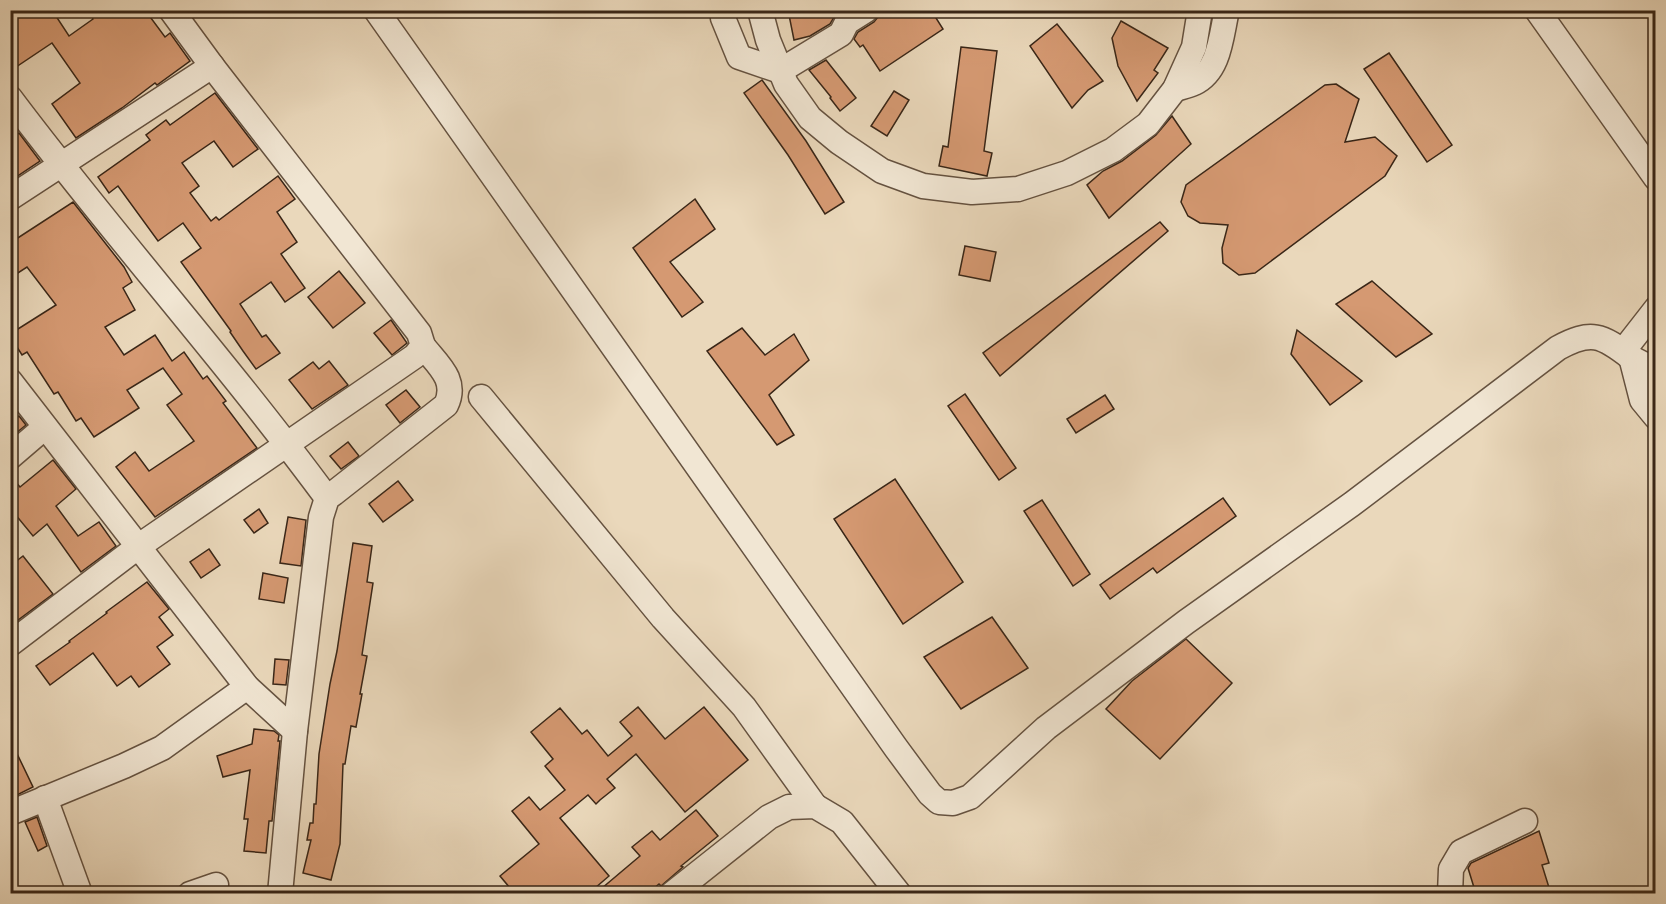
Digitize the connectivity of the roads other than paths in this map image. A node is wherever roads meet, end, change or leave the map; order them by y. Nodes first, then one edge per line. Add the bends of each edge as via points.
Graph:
1 (171, 10) edge
2 (376, 10) edge
3 (722, 10) edge
4 (760, 10) edge
5 (866, 10) edge
6 (1200, 10) edge
7 (1227, 10) edge
8 (1537, 10) edge
9 (212, 66) junction
10 (780, 71) junction
11 (1175, 89) junction
12 (10, 98) edge
13 (61, 166) junction
14 (1656, 178) edge
15 (10, 198) edge
16 (1656, 309) edge
17 (423, 346) junction
18 (1627, 354) junction
19 (1656, 370) edge
20 (10, 381) edge
21 (481, 397) dead end
22 (1656, 417) edge
23 (45, 427) junction
24 (287, 444) junction
25 (10, 457) edge
26 (327, 498) junction
27 (139, 546) junction
28 (10, 644) edge
29 (247, 687) junction
30 (295, 731) junction
31 (45, 798) junction
32 (815, 806) junction
33 (10, 813) edge
34 (1525, 821) dead end
35 (216, 885) dead end
36 (80, 894) edge
37 (190, 894) edge
38 (280, 894) edge
39 (672, 894) edge
40 (898, 894) edge
41 (1450, 894) edge

1 - 9 street
2 - 18 street via 896,747 939,802 953,803 970,797 1046,728 1558,348 1573,340 1602,338
3 - 10 street via 739,57
4 - 10 street
5 - 10 street via 847,22 841,34
6 - 11 street via 1194,47
7 - 11 street via 1216,61 1195,83
8 - 14 street
9 - 13 street
9 - 17 street via 419,333
10 - 11 street via 810,118 882,171 923,186 972,192 1018,189 1067,173 1113,150 1148,124
12 - 13 street
13 - 15 street
13 - 24 street
16 - 18 street
17 - 24 street via 415,356
17 - 26 street via 450,385 446,405
18 - 19 street
18 - 22 street via 1642,400
20 - 23 street
21 - 32 street via 663,618 744,707
23 - 25 street
23 - 27 street
24 - 26 street
24 - 27 street
26 - 30 street via 321,517
27 - 28 street
27 - 29 street
29 - 30 street
29 - 31 street via 162,748
30 - 38 street
31 - 33 street
31 - 36 street
32 - 39 street via 789,807 769,817
32 - 40 street via 842,822
34 - 41 street via 1461,852 1451,869
35 - 37 street

